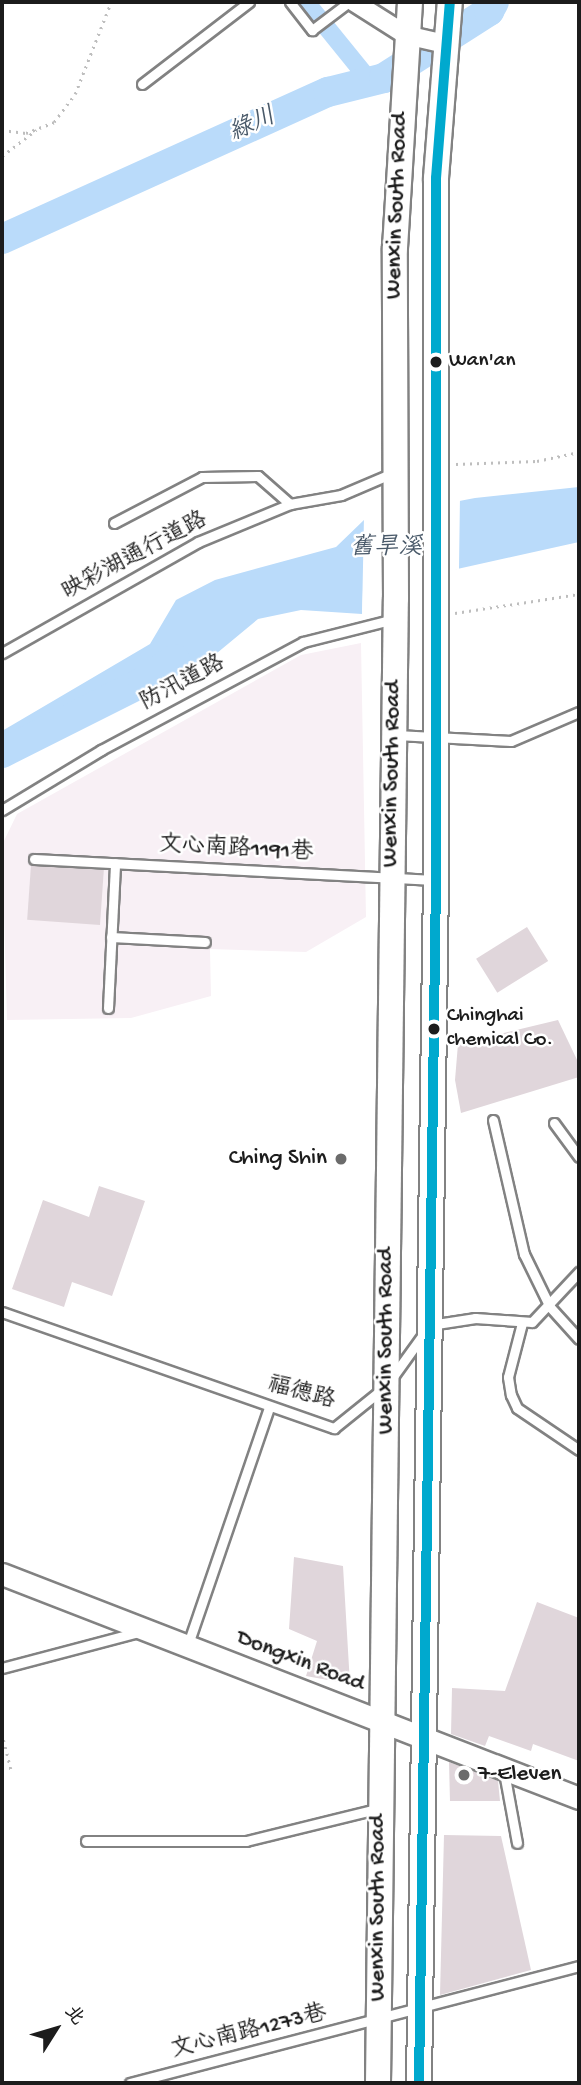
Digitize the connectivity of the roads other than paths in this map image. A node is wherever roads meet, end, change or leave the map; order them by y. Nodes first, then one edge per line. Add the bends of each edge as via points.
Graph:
1 (249, 2) edge
2 (290, 2) edge
3 (352, 2) edge
4 (410, 2) edge
5 (450, 2) edge
6 (405, 46) junction
7 (443, 53) junction
8 (142, 84) dead end
9 (396, 475) junction
10 (290, 505) junction
11 (114, 523) dead end
12 (396, 609) junction
13 (2, 653) edge
14 (579, 712) edge
15 (394, 735) junction
16 (436, 736) junction
17 (2, 810) edge
18 (34, 859) dead end
19 (115, 863) junction
20 (392, 877) junction
21 (436, 880) junction
22 (111, 937) junction
23 (205, 942) dead end
24 (108, 1008) dead end
25 (493, 1120) dead end
26 (554, 1123) dead end
27 (579, 1157) edge
28 (579, 1272) edge
29 (550, 1307) junction
30 (2, 1312) edge
31 (523, 1323) junction
32 (430, 1325) junction
33 (579, 1339) edge
34 (388, 1384) junction
35 (269, 1407) junction
36 (579, 1450) edge
37 (2, 1574) edge
38 (143, 1631) junction
39 (187, 1647) junction
40 (2, 1668) edge
41 (382, 1723) junction
42 (421, 1739) junction
43 (504, 1770) junction
44 (579, 1798) edge
45 (380, 1808) junction
46 (86, 1841) dead end
47 (517, 1843) dead end
48 (579, 1966) edge
49 (418, 2010) junction
50 (379, 2019) junction
51 (130, 2083) edge
52 (378, 2083) edge
53 (419, 2083) edge

1 - 8 lane
2 - 3 lane via 313,30
3 - 6 street
4 - 6 main road
5 - 7 main road, Wenxin South Road
6 - 7 street
6 - 9 main road, Wenxin South Road via 395,247
7 - 16 main road, Wenxin South Road via 436,178 445,473
9 - 10 lane, 映彩湖通行道路 via 341,495
9 - 12 main road, Wenxin South Road
10 - 11 lane via 258,476 202,477
10 - 13 lane, 映彩湖通行道路 via 198,542
12 - 15 main road, Wenxin South Road
12 - 17 lane, 防汛道路 via 303,642
14 - 16 lane via 512,741
15 - 16 lane
15 - 20 main road, Wenxin South Road
16 - 21 main road, Wenxin South Road
18 - 19 lane, 文心南路1191巷
19 - 20 lane, 文心南路1191巷
19 - 22 lane
20 - 21 lane, 文心南路1191巷
20 - 34 main road, Wenxin South Road
21 - 32 main road, Wenxin South Road
22 - 23 lane
22 - 24 lane
25 - 29 lane via 524,1254
26 - 27 lane
28 - 29 lane
29 - 31 lane
29 - 33 lane
30 - 35 lane, 福德路
31 - 32 lane via 475,1318
31 - 36 lane via 508,1377 510,1395 517,1408
32 - 34 lane, 福德路
32 - 42 main road, Wenxin South Road
34 - 35 lane, 福德路 via 334,1428
34 - 41 main road, Wenxin South Road
35 - 39 lane
37 - 38 street, Dongxin Road
38 - 39 street, Dongxin Road
38 - 40 lane
39 - 41 street, Dongxin Road
41 - 42 street, Dongxin Road
41 - 45 main road, Wenxin South Road
42 - 43 street, Dongxin Road
42 - 49 main road, Wenxin South Road
43 - 44 street, Dongxin Road
43 - 47 lane
45 - 46 lane via 246,1841
45 - 50 main road, Wenxin South Road
48 - 49 lane, 文心南路1273巷
49 - 50 lane, 文心南路1273巷
49 - 53 main road, Wenxin South Road
50 - 51 lane, 文心南路1273巷
50 - 52 main road, Wenxin South Road

